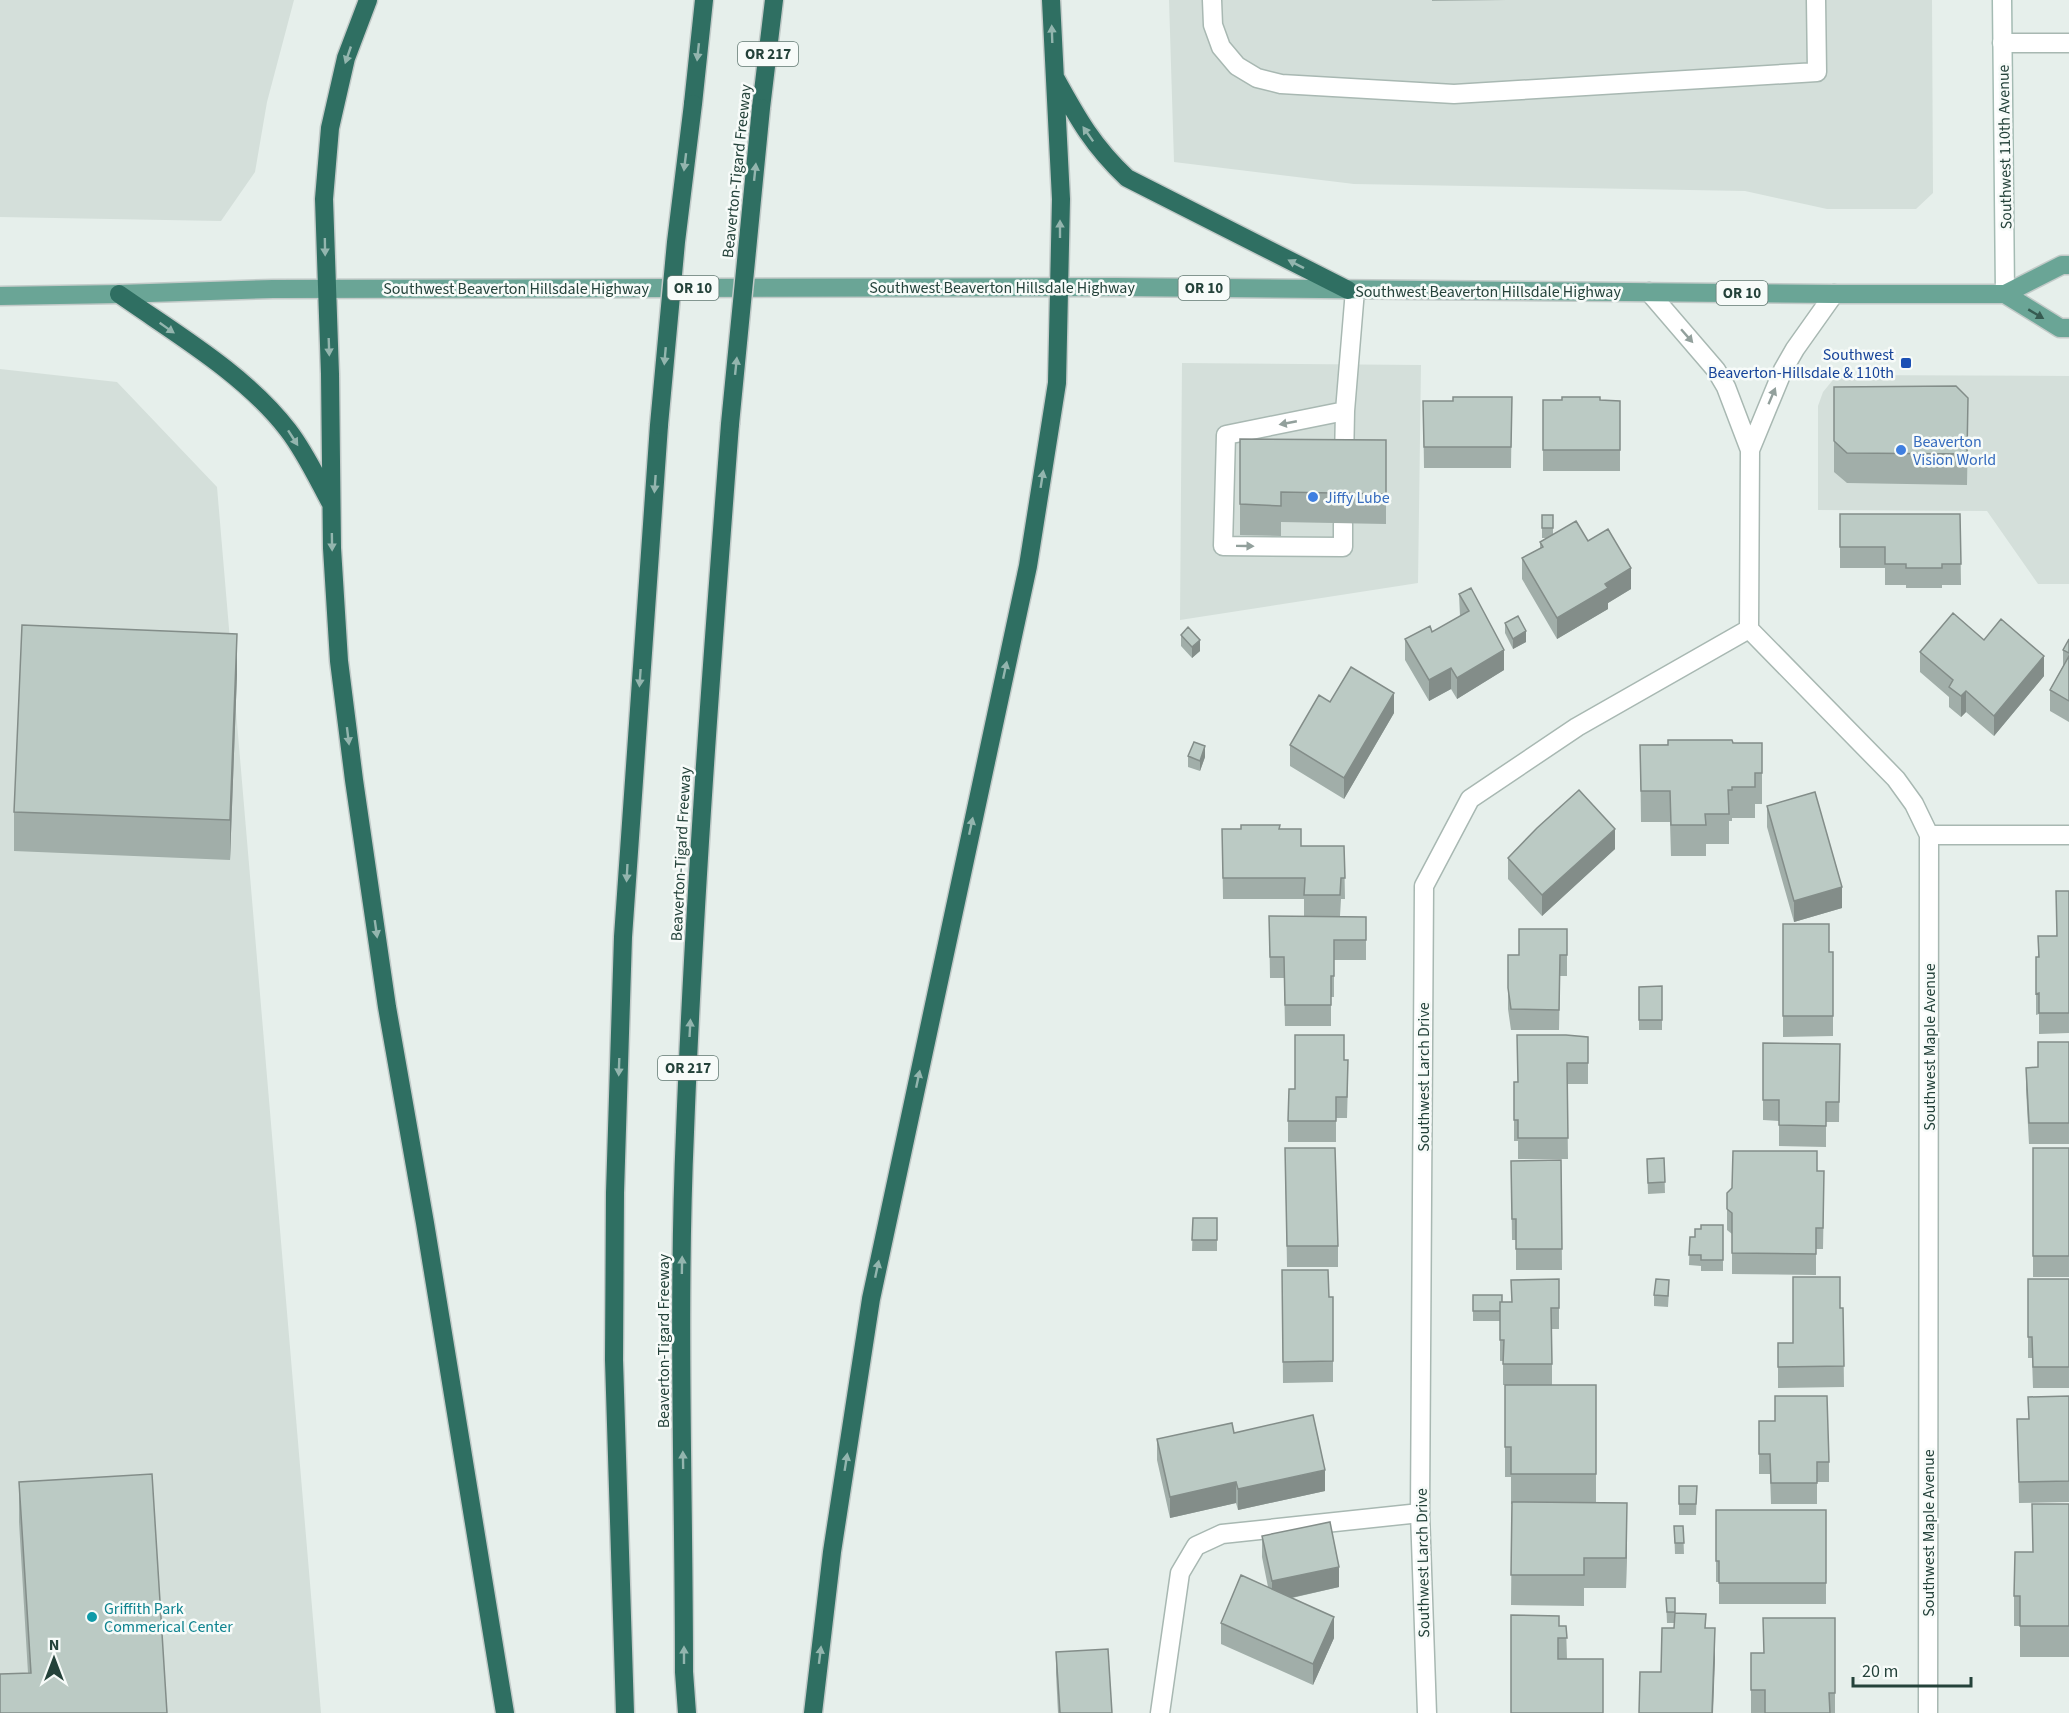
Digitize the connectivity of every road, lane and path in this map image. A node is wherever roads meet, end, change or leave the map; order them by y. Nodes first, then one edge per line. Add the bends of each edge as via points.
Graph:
1 (368, 0) edge
2 (704, 0) edge
3 (774, 0) edge
4 (1051, 0) edge
5 (1212, 0) edge
6 (1816, 0) edge
7 (2002, 0) edge
8 (2002, 43) junction
9 (2069, 43) edge
10 (1054, 74) junction
11 (2069, 265) edge
12 (1060, 287) junction
13 (326, 288) junction
14 (1352, 290) junction
15 (1648, 292) junction
16 (118, 294) junction
17 (1834, 294) junction
18 (2005, 294) junction
19 (0, 296) edge
20 (2069, 328) edge
21 (1345, 411) junction
22 (1750, 450) junction
23 (1344, 470) edge
24 (332, 506) junction
25 (1343, 524) dead end
26 (1749, 629) junction
27 (1929, 835) junction
28 (2069, 835) edge
29 (1420, 1514) junction
30 (505, 1713) edge
31 (625, 1713) edge
32 (687, 1713) edge
33 (813, 1713) edge
34 (1160, 1713) edge
35 (1427, 1713) edge
36 (1928, 1713) edge

1 -> 13 highway via 346,58 330,128 324,199
2 -> 31 highway, bridge via 659,425 623,937 614,1360
32 -> 3 highway, Beaverton-Tigard Freeway / OR 217, bridge via 681,1328 685,1134 704,780 730,424
10 -> 4 highway
5 - 6 street via 1213,25 1221,47 1237,66 1257,78 1281,84 1454,94 1817,72
7 - 8 street, Southwest 110th Avenue
8 - 9 street
8 - 18 street, Southwest 110th Avenue
12 -> 10 highway via 1061,199
14 -> 10 highway via 1127,177 1105,158 1084,129
11 - 18 main road, Southwest Beaverton Hillsdale Highway / OR 10
12 - 13 main road, Southwest Beaverton Hillsdale Highway / OR 10
12 - 14 main road, Southwest Beaverton Hillsdale Highway / OR 10
33 -> 12 highway via 831,1552 871,1299 1028,566 1057,383
13 - 16 main road, Southwest Beaverton Hillsdale Highway / OR 10
13 -> 24 highway
14 - 15 main road, Southwest Beaverton Hillsdale Highway / OR 10
14 - 21 street
15 - 17 main road, Southwest Beaverton Hillsdale Highway / OR 10
15 -> 22 street via 1716,370
16 - 19 main road, Southwest Beaverton Hillsdale Highway / OR 10
16 -> 24 highway via 216,362 271,410 289,431
17 - 18 main road, Southwest Beaverton Hillsdale Highway / OR 10
22 -> 17 street via 1783,370
18 -> 20 main road via 2060,328
21 - 23 street
21 -> 25 street via 1226,435 1223,546 1343,547
22 - 26 street
24 -> 30 highway via 339,660 354,780 387,1007
26 - 27 street, Southwest Maple Avenue via 1896,779
26 - 29 street, Southwest Larch Drive via 1577,727 1470,799 1424,886
27 - 28 street
27 - 36 street, Southwest Maple Avenue
29 - 34 street via 1222,1534 1196,1546 1180,1573
29 - 35 street, Southwest Larch Drive

